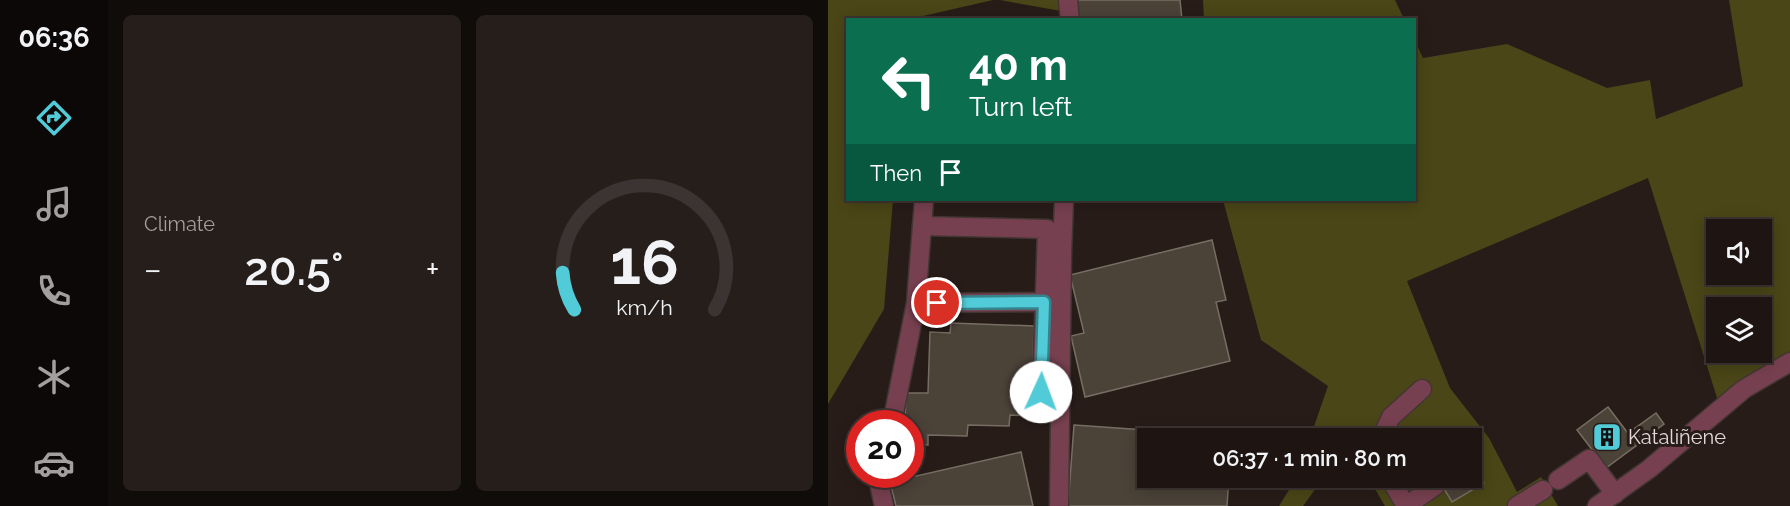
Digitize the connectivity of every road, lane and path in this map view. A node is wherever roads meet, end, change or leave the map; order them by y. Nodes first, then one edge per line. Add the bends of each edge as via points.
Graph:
1 (1068, 0) edge
2 (1070, 18) edge
3 (924, 201) edge
4 (1064, 201) edge
5 (922, 226) junction
6 (1044, 302) junction
7 (916, 303) junction
8 (1790, 362) edge
9 (1422, 388) dead end
10 (895, 410) edge
11 (1041, 414) dead end
12 (1386, 428) edge
13 (880, 488) edge
14 (1395, 488) edge
15 (1431, 488) edge
16 (1615, 494) junction
17 (884, 506) edge
18 (1059, 506) edge
19 (1406, 506) edge
20 (1517, 506) edge
21 (1597, 506) edge

1 - 2 street
3 - 5 street
4 - 18 street
5 - 6 street via 1047,229
5 - 7 street
6 - 7 street
6 - 11 street
7 - 10 street
8 - 16 street via 1744,389
9 - 12 street via 1391,417
13 - 17 street
14 - 19 street
15 - 19 street
16 - 20 street via 1589,459
16 - 21 street

